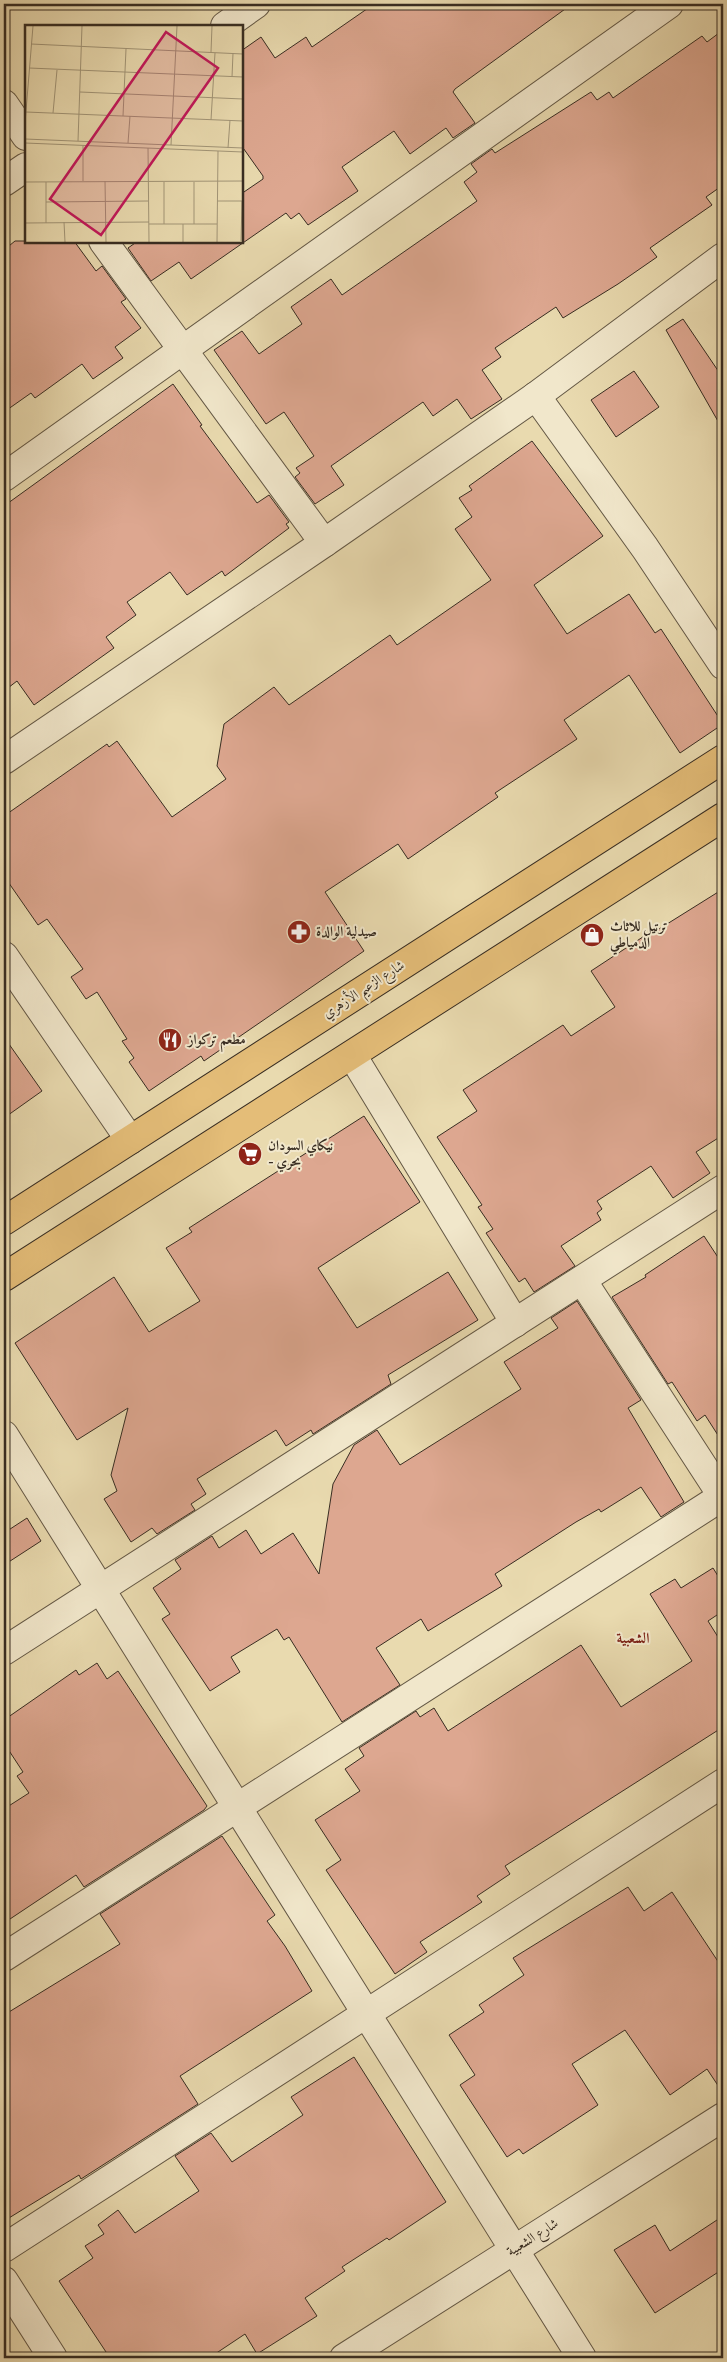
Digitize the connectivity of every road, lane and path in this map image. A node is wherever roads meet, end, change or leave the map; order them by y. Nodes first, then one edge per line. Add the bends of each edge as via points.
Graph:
1 (256, 4) edge
2 (669, 4) edge
3 (226, 25) edge
4 (4, 104) edge
5 (25, 135) edge
6 (25, 168) edge
7 (4, 182) edge
8 (105, 242) edge
9 (723, 257) edge
10 (183, 348) junction
11 (536, 396) junction
12 (4, 477) edge
13 (324, 543) junction
14 (723, 666) edge
15 (723, 759) edge
16 (4, 760) edge
17 (723, 817) edge
18 (4, 956) edge
19 (352, 1055) junction
20 (130, 1140) junction
21 (723, 1189) edge
22 (4, 1221) edge
23 (4, 1277) edge
24 (582, 1280) junction
25 (515, 1323) junction
26 (4, 1435) edge
27 (723, 1496) edge
28 (100, 1589) junction
29 (4, 1651) edge
30 (723, 1783) edge
31 (237, 1808) junction
32 (4, 1957) edge
33 (365, 2014) junction
34 (723, 2117) edge
35 (4, 2248) edge
36 (513, 2251) junction
37 (4, 2280) edge
38 (53, 2358) edge
39 (344, 2358) edge
40 (582, 2358) edge

1 - 3 street
2 - 10 street
4 - 5 street
6 - 7 street
8 - 10 street
9 - 11 street
10 - 12 street
10 - 13 street
11 - 13 street
11 - 14 street via 645,548
13 - 16 street
15 - 20 main road, شارع الزعيم الأزهري
17 - 19 main road
18 - 20 street
19 - 23 main road
19 - 25 street
20 - 22 main road, شارع الزعيم الأزهري
21 - 24 street
24 - 25 street
24 - 27 street
25 - 28 street
26 - 28 street
27 - 31 street
28 - 29 street
28 - 31 street
30 - 33 street
31 - 32 street
31 - 33 street
33 - 35 street
33 - 36 street
34 - 36 street, شارع الشعبية
36 - 39 street, شارع الشعبية
36 - 40 street
37 - 38 street

